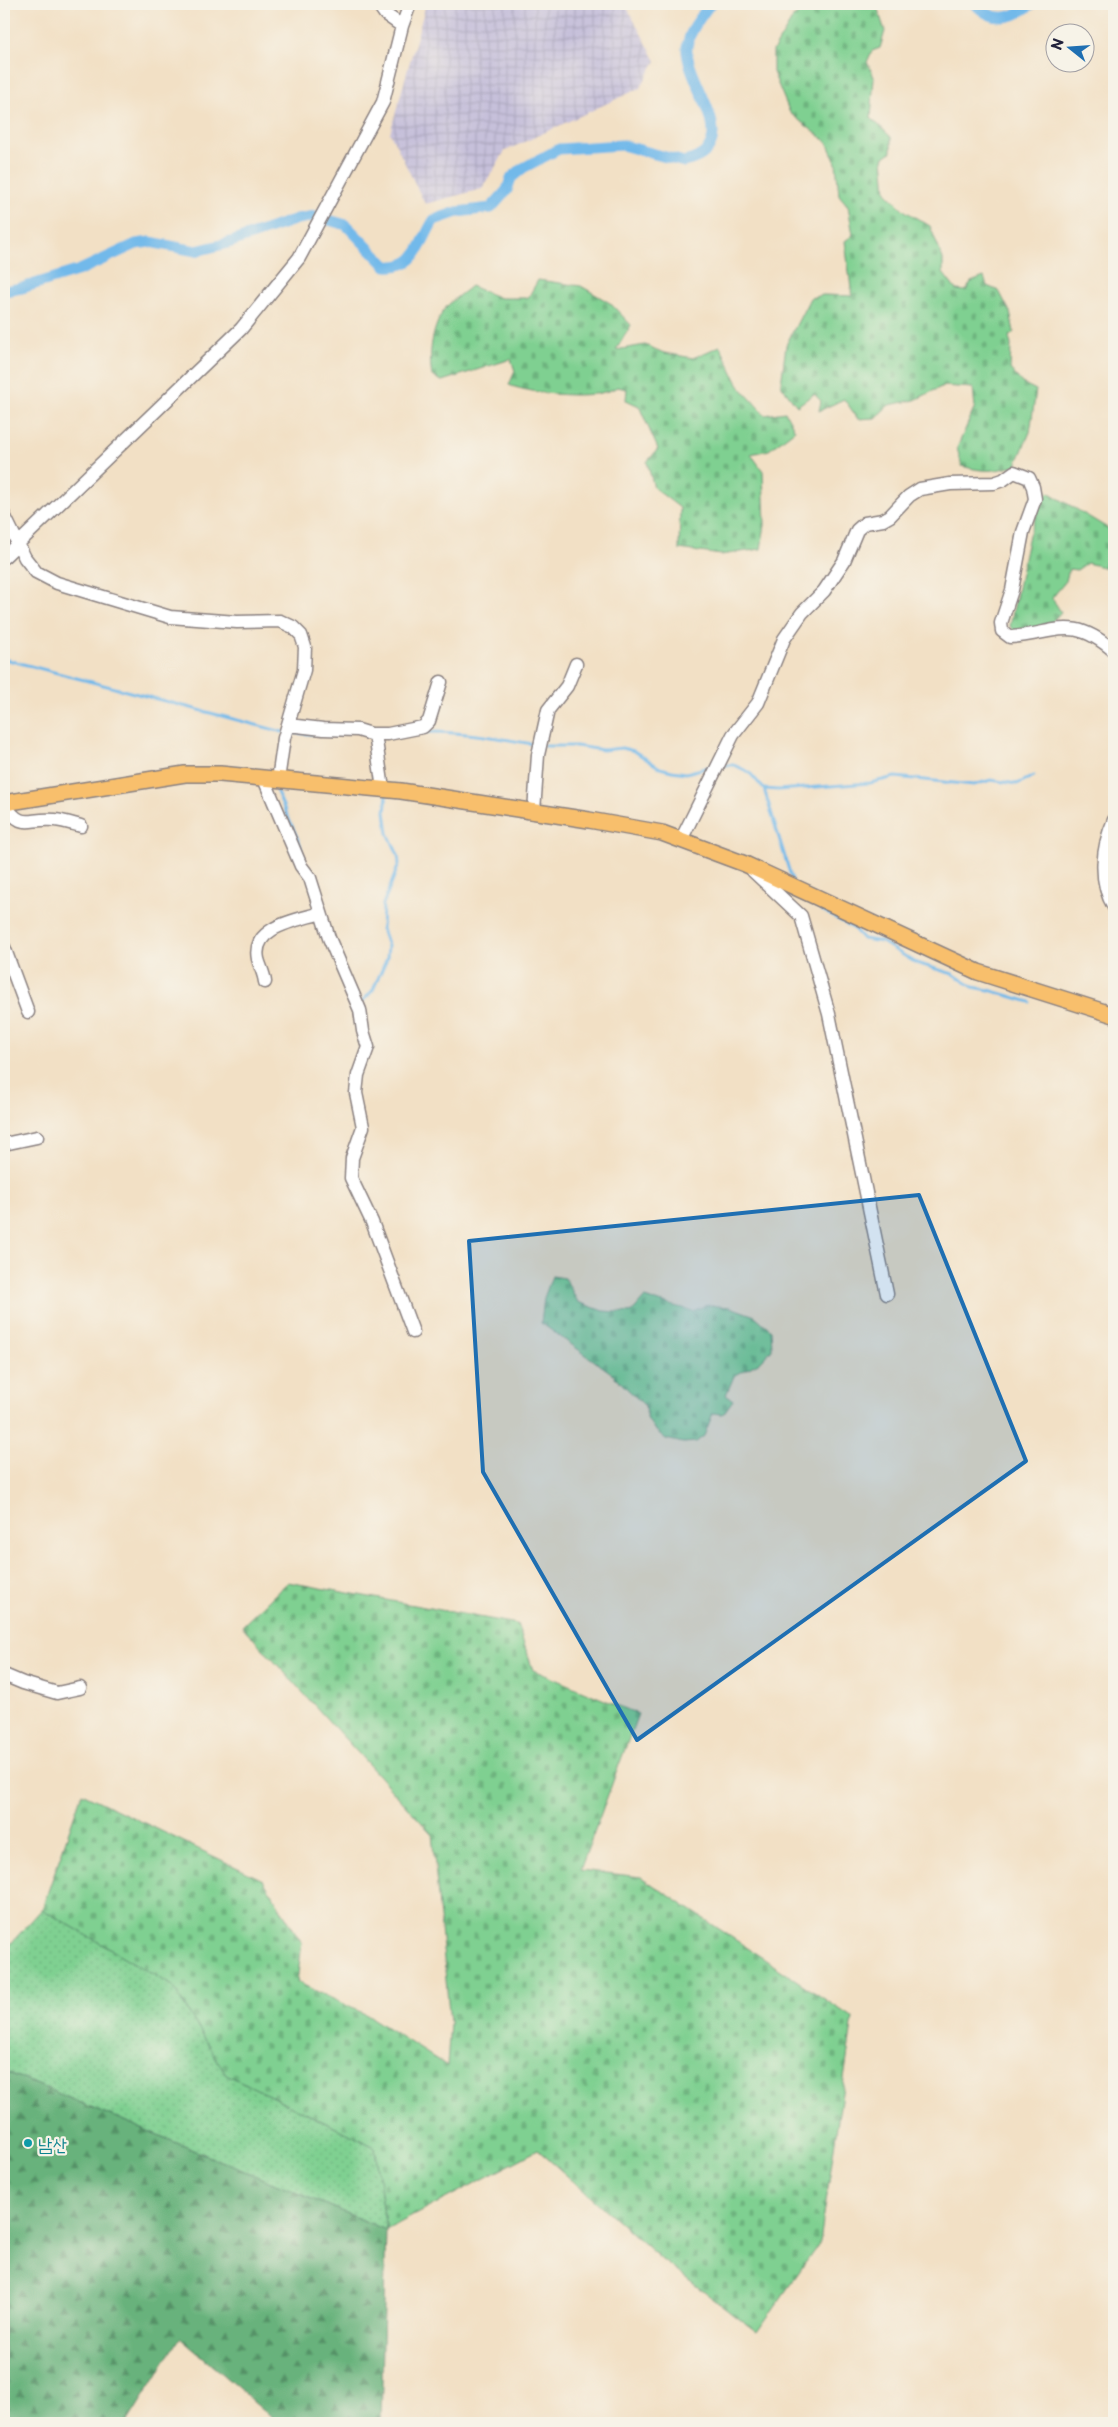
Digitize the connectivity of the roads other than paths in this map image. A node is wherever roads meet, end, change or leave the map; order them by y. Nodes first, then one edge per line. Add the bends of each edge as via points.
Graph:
1 (378, 4) edge
2 (410, 4) edge
3 (402, 26) junction
4 (4, 515) edge
5 (17, 544) junction
6 (4, 557) edge
7 (1114, 651) edge
8 (576, 664) dead end
9 (441, 682) dead end
10 (288, 725) junction
11 (376, 734) junction
12 (274, 780) junction
13 (386, 790) junction
14 (4, 804) edge
15 (534, 811) junction
16 (1114, 820) edge
17 (82, 826) dead end
18 (681, 840) junction
19 (746, 864) junction
20 (1114, 907) edge
21 (321, 913) junction
22 (4, 947) edge
23 (265, 982) dead end
24 (28, 1012) dead end
25 (1114, 1015) edge
26 (37, 1137) dead end
27 (5, 1142) edge
28 (887, 1294) dead end
29 (413, 1332) dead end
30 (4, 1675) edge
31 (80, 1688) dead end

1 - 3 street via 385,14
2 - 3 street
3 - 5 street via 383,102 299,258 241,329
4 - 5 street
5 - 6 street
5 - 10 street via 36,572 58,583 141,610 197,621 280,621 293,627 301,635 305,647
7 - 18 street via 1095,637 1068,628 1010,638 1002,631 1001,623 1012,590 1023,532 1035,499 1029,478 1014,472 994,484 950,484 920,489 890,516 864,523 857,530 844,561 824,591 784,638 758,703 733,735
8 - 15 street via 567,686 548,710 538,756
9 - 11 street via 429,721 423,727
10 - 11 street
10 - 12 street
11 - 13 street
12 - 13 main road
12 - 14 main road via 185,774
12 - 21 street via 301,866 310,878
13 - 15 main road
14 - 17 street via 13,817 22,822 54,820
15 - 18 main road via 662,833
16 - 20 street via 1103,870
18 - 19 main road
19 - 25 main road via 978,972
19 - 28 street via 801,916 830,1014
21 - 23 street via 264,934 258,947 258,958
21 - 29 street via 358,1006 368,1047 358,1075 356,1092 362,1127 352,1158 351,1178 372,1222
22 - 24 street
26 - 27 street
30 - 31 street via 23,1684 58,1693

